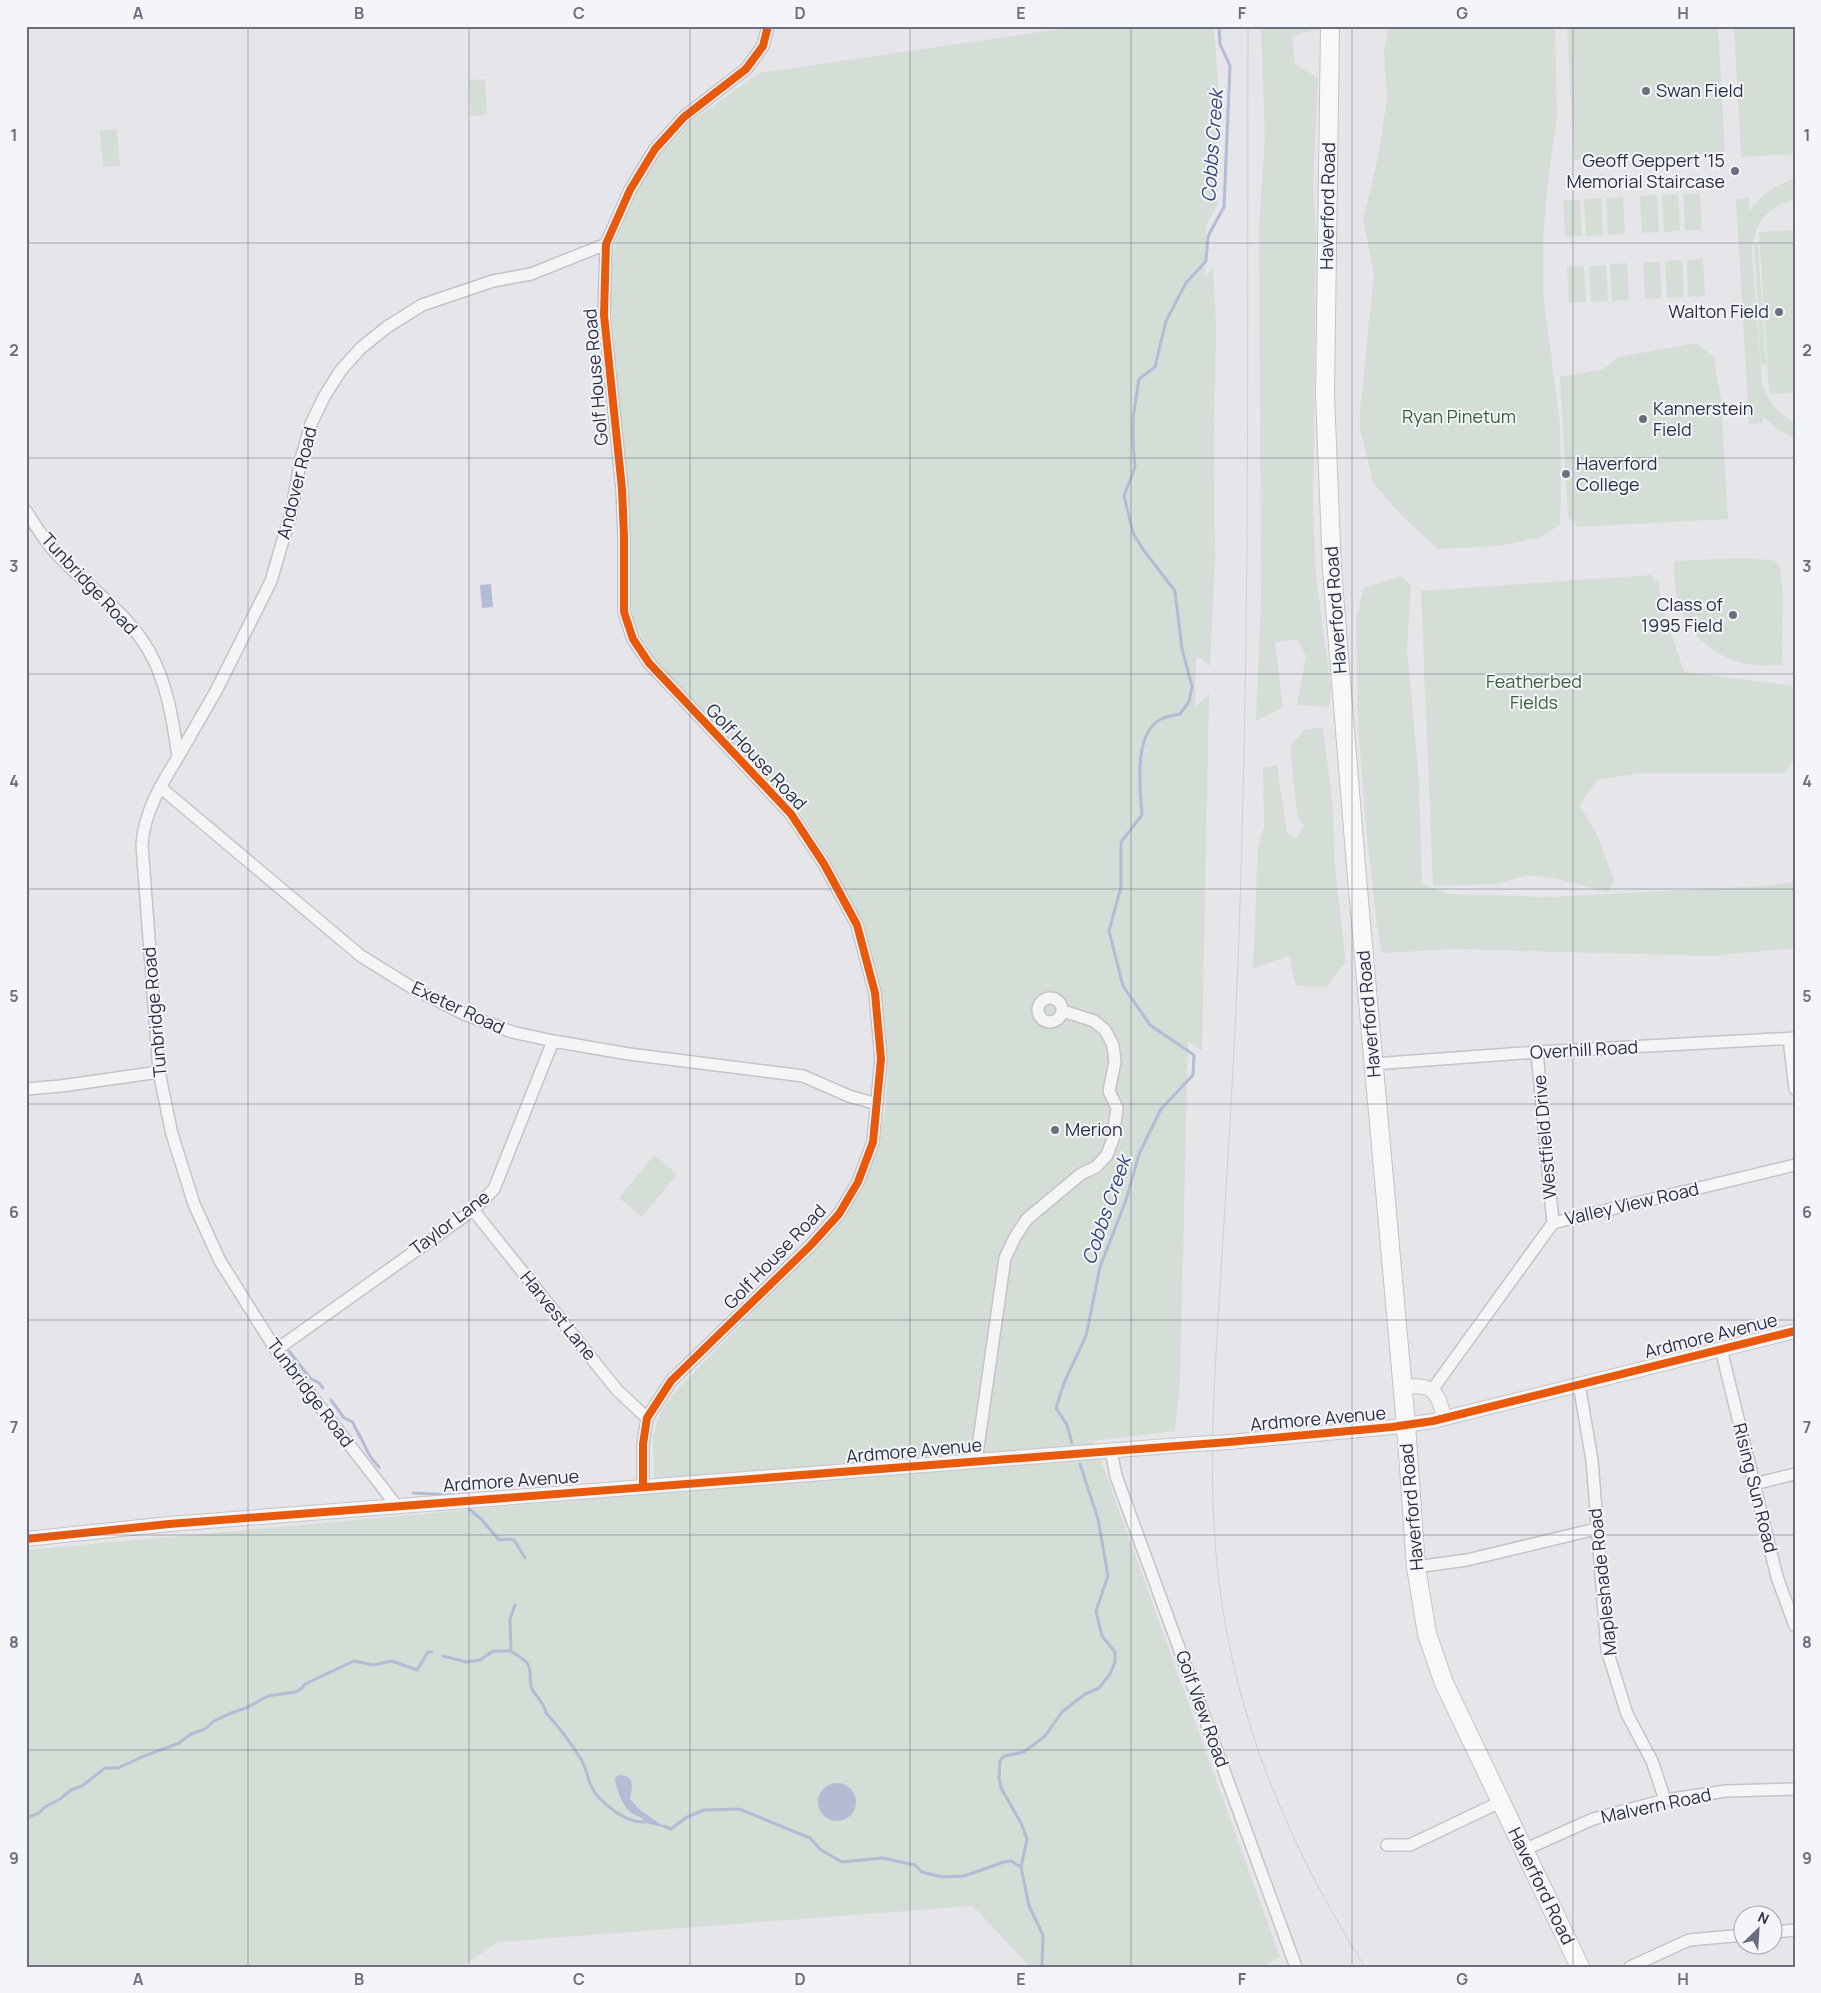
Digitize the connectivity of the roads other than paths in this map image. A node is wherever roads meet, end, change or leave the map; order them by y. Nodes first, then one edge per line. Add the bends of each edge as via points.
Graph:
1 (768, 26) edge
2 (1330, 26) edge
3 (606, 244) junction
4 (26, 512) edge
5 (178, 757) junction
6 (160, 787) junction
7 (1062, 1011) dead end
8 (1792, 1039) edge
9 (553, 1041) junction
10 (1537, 1052) junction
11 (1373, 1064) junction
12 (159, 1072) junction
13 (26, 1089) edge
14 (1795, 1090) edge
15 (877, 1104) junction
16 (1795, 1165) edge
17 (473, 1210) junction
18 (1553, 1222) junction
19 (1795, 1331) edge
20 (1721, 1349) junction
21 (276, 1350) junction
22 (1579, 1384) junction
23 (1403, 1387) junction
24 (1432, 1390) junction
25 (646, 1418) junction
26 (1444, 1418) junction
27 (1406, 1425) junction
28 (1111, 1450) junction
29 (976, 1461) junction
30 (1795, 1474) edge
31 (1754, 1484) junction
32 (643, 1487) junction
33 (396, 1505) junction
34 (1596, 1530) junction
35 (26, 1539) edge
36 (1416, 1567) junction
37 (1795, 1626) edge
38 (1795, 1789) edge
39 (1666, 1800) junction
40 (1500, 1802) junction
41 (1387, 1845) dead end
42 (1524, 1850) junction
43 (1734, 1936) edge
44 (1296, 1967) edge
45 (1580, 1967) edge
46 (1630, 1967) edge

1 - 3 street, Golf House Road via 763,46 746,69 684,117 656,149 630,190
2 - 11 main road, Haverford Road via 1325,395 1332,570
3 - 5 street, Andover Road via 531,274 493,281 422,305 387,327 341,370 311,424 291,513 271,581 216,691
3 - 15 street, Golf House Road via 604,315 622,489 624,612 633,638 649,663 791,814 824,864 857,925 875,993 881,1059
4 - 5 street, Tunbridge Road via 50,546 118,610 149,652 159,671 169,705
5 - 6 street, Tunbridge Road
6 - 9 street, Exeter Road via 361,956 464,1014 512,1032
6 - 12 street, Tunbridge Road via 143,828 142,845
7 - 29 street via 1094,1021 1105,1030 1113,1045 1109,1091 1117,1108 1113,1139 1107,1155 1096,1167 1081,1174 1027,1219 1005,1258
8 - 10 street, Overhill Road
8 - 14 street
9 - 15 street, Exeter Road via 803,1076
9 - 17 street, Taylor Lane via 494,1189
10 - 11 street, Overhill Road
10 - 18 street, Westfield Drive
11 - 23 main road, Haverford Road
12 - 13 street
12 - 21 street, Tunbridge Road via 172,1134 194,1204 220,1262
15 - 25 street, Golf House Road via 873,1142 858,1182 839,1214 672,1381
16 - 18 street, Valley View Road
17 - 21 street, Taylor Lane
17 - 25 street, Harvest Lane via 617,1390
18 - 24 street, Valley View Road
19 - 20 street, Ardmore Avenue
20 - 22 street, Ardmore Avenue
20 - 31 street, Rising Sun Road
21 - 33 street, Tunbridge Road
22 - 26 street, Ardmore Avenue
22 - 34 street, Mapleshade Road via 1592,1460
23 - 24 street via 1420,1386
23 - 27 main road, Haverford Road
24 - 26 street via 1441,1401
25 - 32 street, Golf House Road
26 - 27 street, Ardmore Avenue
27 - 28 street, Ardmore Avenue, bridge
27 - 36 main road, Haverford Road
28 - 29 street, Ardmore Avenue
28 - 44 street, Golf View Road via 1116,1476
29 - 32 street, Ardmore Avenue
30 - 31 street
31 - 37 street, Rising Sun Road via 1778,1577
32 - 33 street, Ardmore Avenue
33 - 35 street, Ardmore Avenue
34 - 36 street via 1467,1560
34 - 39 street, Mapleshade Road via 1607,1650 1627,1714 1652,1761
36 - 40 main road, Haverford Road via 1427,1634 1444,1683
38 - 39 street, Malvern Road via 1726,1791
39 - 42 street, Malvern Road via 1593,1819
40 - 41 street via 1410,1845
40 - 42 main road, Haverford Road
42 - 45 main road, Haverford Road
43 - 46 street via 1689,1940

